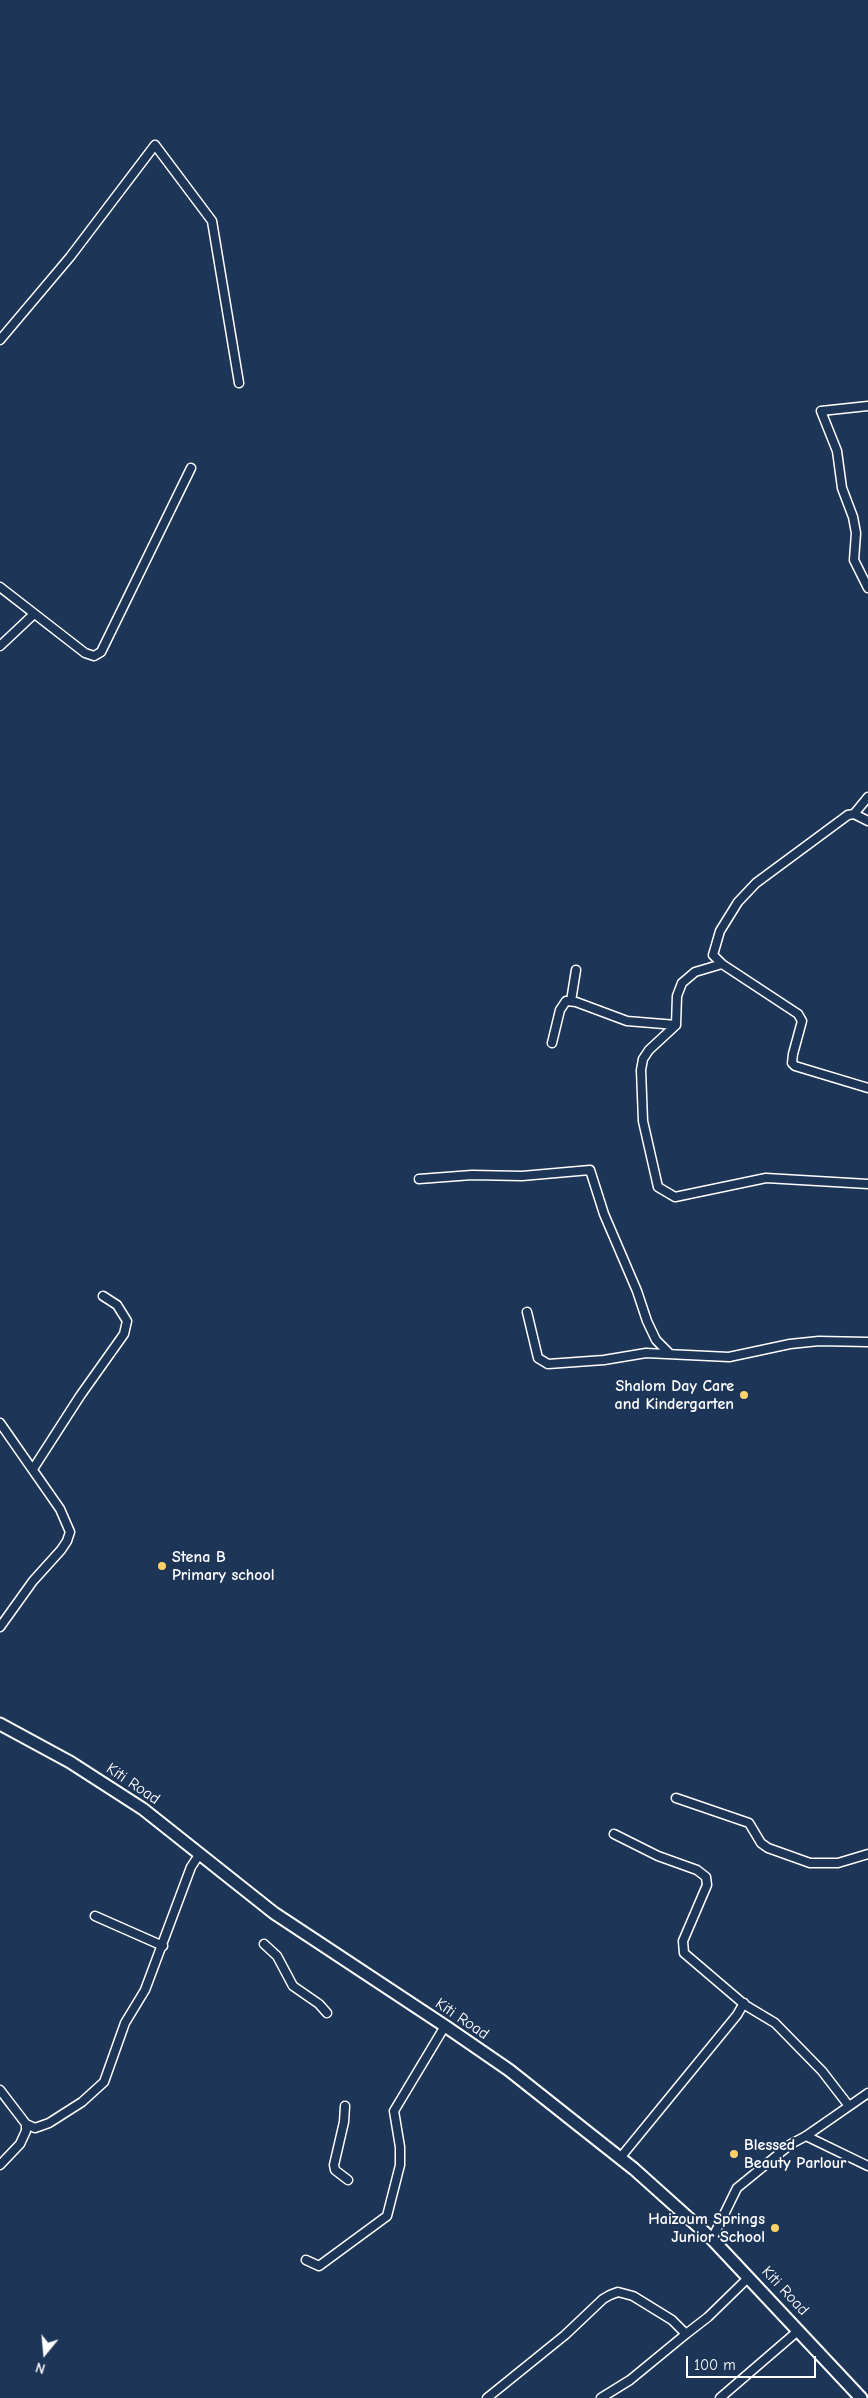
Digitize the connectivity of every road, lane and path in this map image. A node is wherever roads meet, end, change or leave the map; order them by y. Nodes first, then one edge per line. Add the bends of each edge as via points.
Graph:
1 (0, 340) edge
2 (239, 383) dead end
3 (868, 406) edge
4 (191, 468) dead end
5 (0, 588) edge
6 (868, 588) edge
7 (34, 614) junction
8 (0, 646) edge
9 (868, 797) edge
10 (854, 814) junction
11 (868, 821) edge
12 (722, 964) junction
13 (576, 970) dead end
14 (571, 1001) junction
15 (676, 1024) junction
16 (552, 1042) dead end
17 (868, 1088) edge
18 (418, 1179) dead end
19 (868, 1184) edge
20 (104, 1296) dead end
21 (527, 1312) dead end
22 (868, 1342) edge
23 (669, 1353) junction
24 (0, 1423) edge
25 (0, 1431) edge
26 (10, 1436) junction
27 (33, 1468) junction
28 (0, 1627) edge
29 (0, 1724) edge
30 (676, 1798) dead end
31 (614, 1834) dead end
32 (868, 1854) edge
33 (199, 1855) junction
34 (96, 1916) dead end
35 (264, 1944) dead end
36 (163, 1946) junction
37 (744, 2003) junction
38 (327, 2013) dead end
39 (445, 2026) junction
40 (0, 2090) edge
41 (868, 2093) edge
42 (345, 2106) dead end
43 (849, 2106) junction
44 (26, 2124) junction
45 (806, 2136) junction
46 (620, 2158) junction
47 (0, 2165) edge
48 (868, 2166) edge
49 (348, 2180) dead end
50 (712, 2239) junction
51 (306, 2260) dead end
52 (749, 2276) junction
53 (799, 2330) junction
54 (686, 2334) junction
55 (868, 2390) edge
56 (486, 2398) edge
57 (601, 2398) edge
58 (720, 2398) edge
59 (861, 2398) edge

1 - 2 street via 70,257 155,145 212,221
3 - 6 street via 821,411 837,451 842,488 853,517 856,533 854,560
4 - 7 street via 101,652 94,656 86,654
5 - 7 street
7 - 8 street
9 - 10 street
10 - 11 street
10 - 12 street via 822,832 738,902 713,948 713,955
12 - 15 street via 695,972 682,983
12 - 17 street via 800,1017 801,1027 792,1063 795,1066
13 - 14 street
14 - 15 street via 605,1010 627,1021
14 - 16 street via 566,1001 560,1010
15 - 19 street via 643,1059 641,1070 643,1121 658,1187 675,1197 766,1178
18 - 23 street via 590,1170 647,1321 656,1340
20 - 27 street via 117,1305 127,1321 124,1334
21 - 23 street via 538,1358 548,1364
22 - 23 street via 790,1344 729,1357
24 - 26 street
25 - 26 street
26 - 27 street
27 - 28 street via 60,1509 70,1532 61,1550 33,1581
29 - 33 street, Kiti Road via 70,1762 143,1809
30 - 32 street via 749,1823 761,1843 768,1848 810,1863 838,1863
31 - 37 street via 658,1856 697,1870 706,1877 707,1885 682,1950
33 - 36 street via 191,1867
33 - 39 street, Kiti Road via 274,1913
34 - 36 street
35 - 38 street via 277,1956 293,1986
36 - 44 street via 145,1990 125,2023 104,2082 82,2102 49,2123 35,2128
37 - 43 street via 776,2023 822,2071
37 - 46 street via 737,2016
39 - 46 street, Kiti Road via 509,2070
39 - 51 street via 394,2111 400,2165 387,2216 320,2266
40 - 44 street
41 - 43 street
42 - 49 street via 334,2165 335,2170
43 - 45 street
44 - 47 street via 24,2138
45 - 48 street
45 - 50 street via 791,2144 736,2188
46 - 50 street, Kiti Road
50 - 52 street, Kiti Road
52 - 53 street, Kiti Road
52 - 54 street
53 - 58 street
53 - 59 street, Kiti Road
54 - 56 street via 649,2305 618,2292 603,2298 565,2335
54 - 57 street via 630,2380
55 - 59 street

